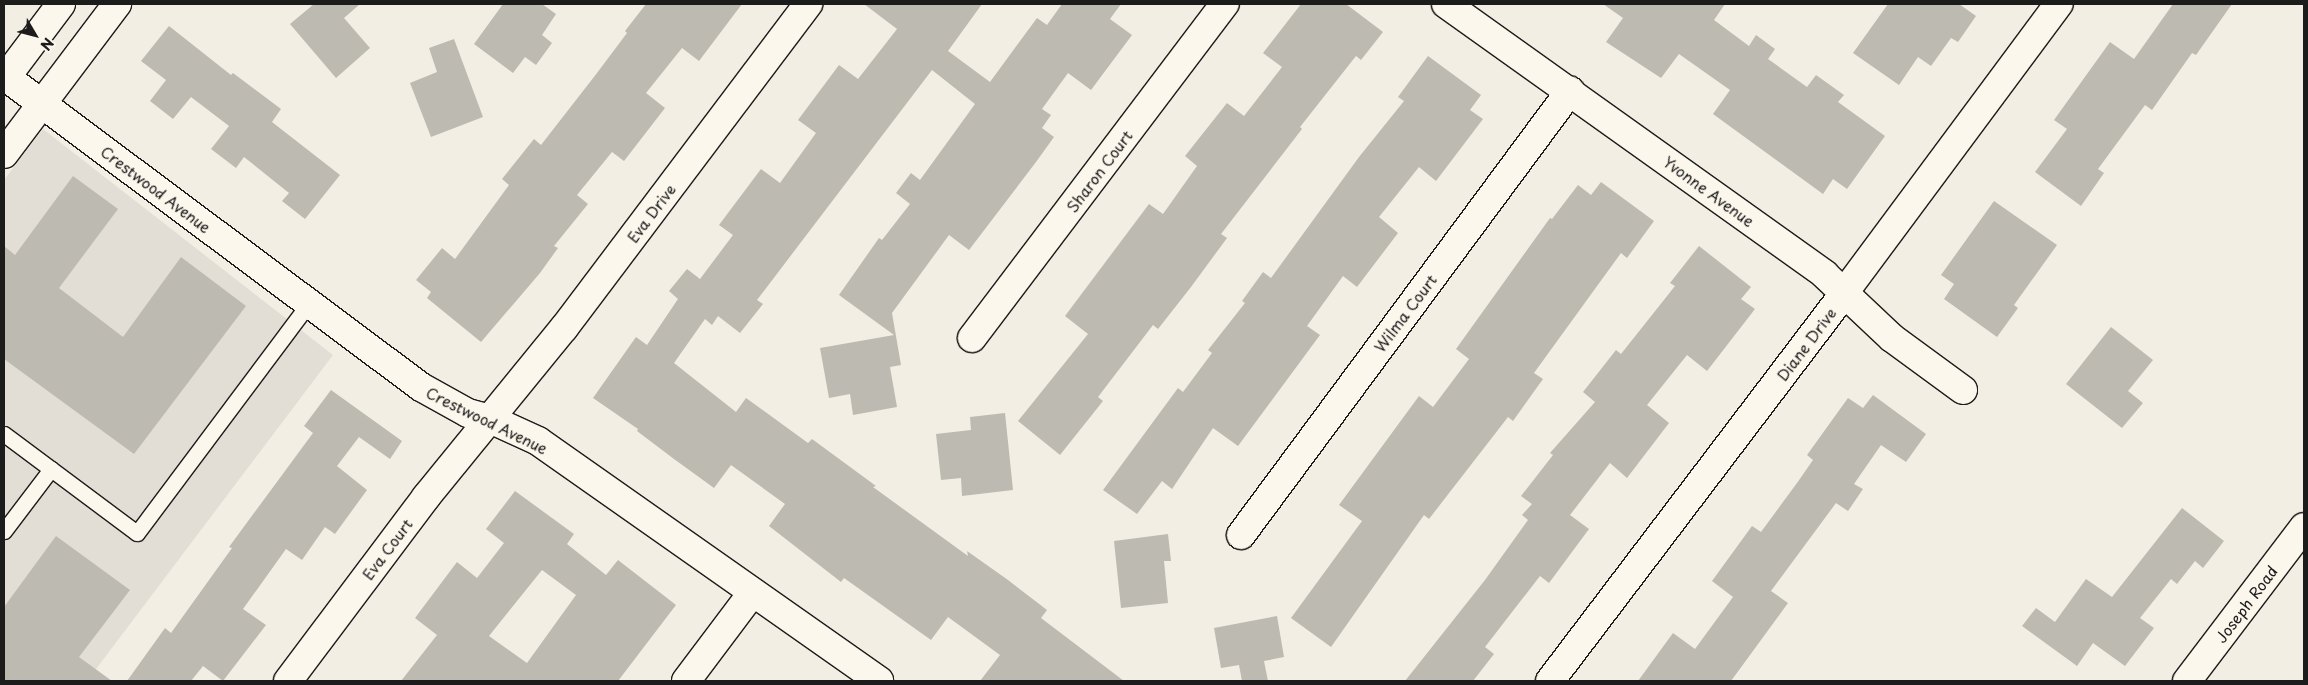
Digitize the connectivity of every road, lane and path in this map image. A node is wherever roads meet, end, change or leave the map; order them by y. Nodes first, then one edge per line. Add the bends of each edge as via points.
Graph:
1 (61, 4) edge
2 (117, 4) edge
3 (808, 4) edge
4 (1225, 4) edge
5 (1446, 4) edge
6 (2059, 4) edge
7 (5, 78) edge
8 (1570, 91) junction
9 (41, 104) junction
10 (4, 154) edge
11 (1844, 293) junction
12 (309, 303) junction
13 (972, 338) dead end
14 (1962, 390) dead end
15 (490, 419) junction
16 (4, 434) edge
17 (51, 469) junction
18 (2304, 528) edge
19 (4, 531) edge
20 (1241, 535) dead end
21 (752, 593) junction
22 (288, 681) edge
23 (686, 681) edge
24 (879, 681) edge
25 (1550, 681) edge
26 (2187, 681) edge

1 - 7 street
2 - 9 street
3 - 15 street, Eva Drive via 564,328
4 - 13 street, Sharon Court
5 - 8 street, Yvonne Avenue
6 - 11 street, Diane Drive
7 - 9 street, Crestwood Avenue
8 - 11 street, Yvonne Avenue via 1824,274
8 - 20 street, Wilma Court
9 - 10 street
9 - 12 street, Crestwood Avenue
11 - 14 street, Yvonne Avenue via 1892,338
11 - 25 street, Diane Drive
12 - 15 street, Crestwood Avenue via 421,387 468,412
12 - 17 lane via 138,533
15 - 21 street, Crestwood Avenue via 538,441
15 - 22 street, Eva Court via 426,497
16 - 17 lane
17 - 19 lane
18 - 26 street, Joseph Road
21 - 23 street
21 - 24 street, Crestwood Avenue

